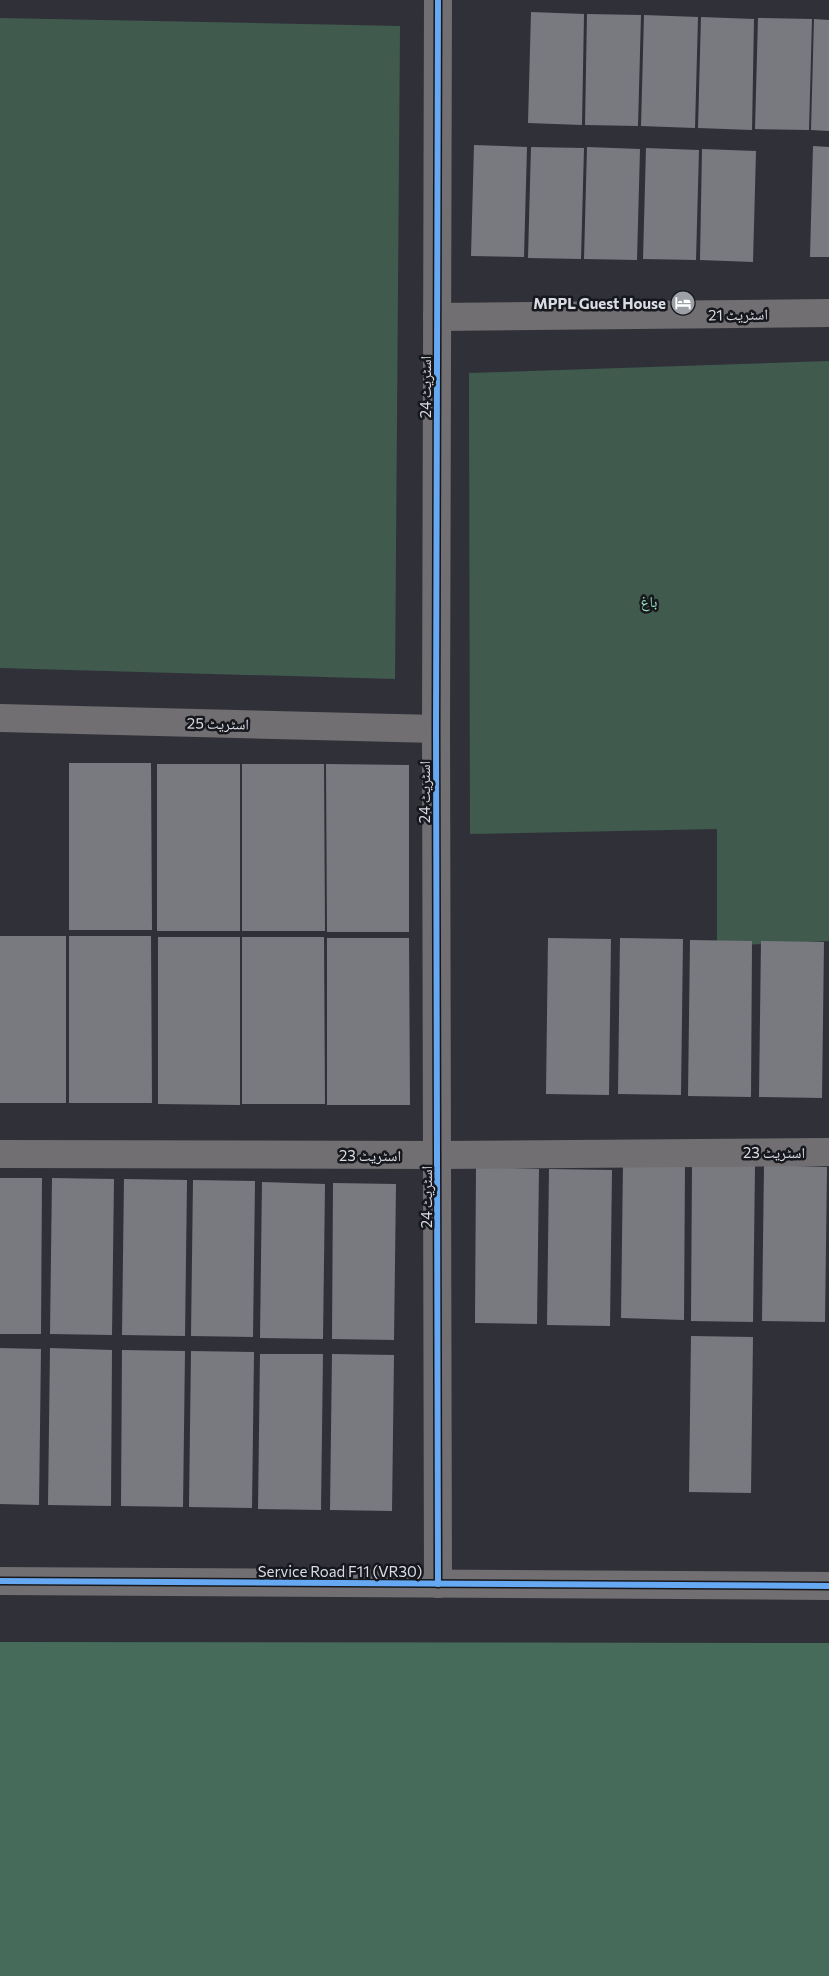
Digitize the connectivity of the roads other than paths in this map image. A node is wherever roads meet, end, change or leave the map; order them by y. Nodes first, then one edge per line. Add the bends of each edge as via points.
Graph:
1 (438, 0) edge
2 (829, 313) edge
3 (437, 317) junction
4 (0, 718) edge
5 (436, 729) junction
6 (829, 1152) edge
7 (0, 1154) edge
8 (438, 1155) junction
9 (0, 1581) edge
10 (438, 1584) junction
11 (829, 1586) edge

1 - 3 street, اسٹریٹ 24
2 - 3 street, اسٹریٹ 21
3 - 5 street, اسٹریٹ 24
4 - 5 street, اسٹریٹ 25
5 - 8 street, اسٹریٹ 24
6 - 8 street, اسٹریٹ 23
7 - 8 street, اسٹریٹ 23
8 - 10 street, اسٹریٹ 24
9 - 10 street, Service Road F11 (VR30)
10 - 11 street, Service Road F11 (VR30)

